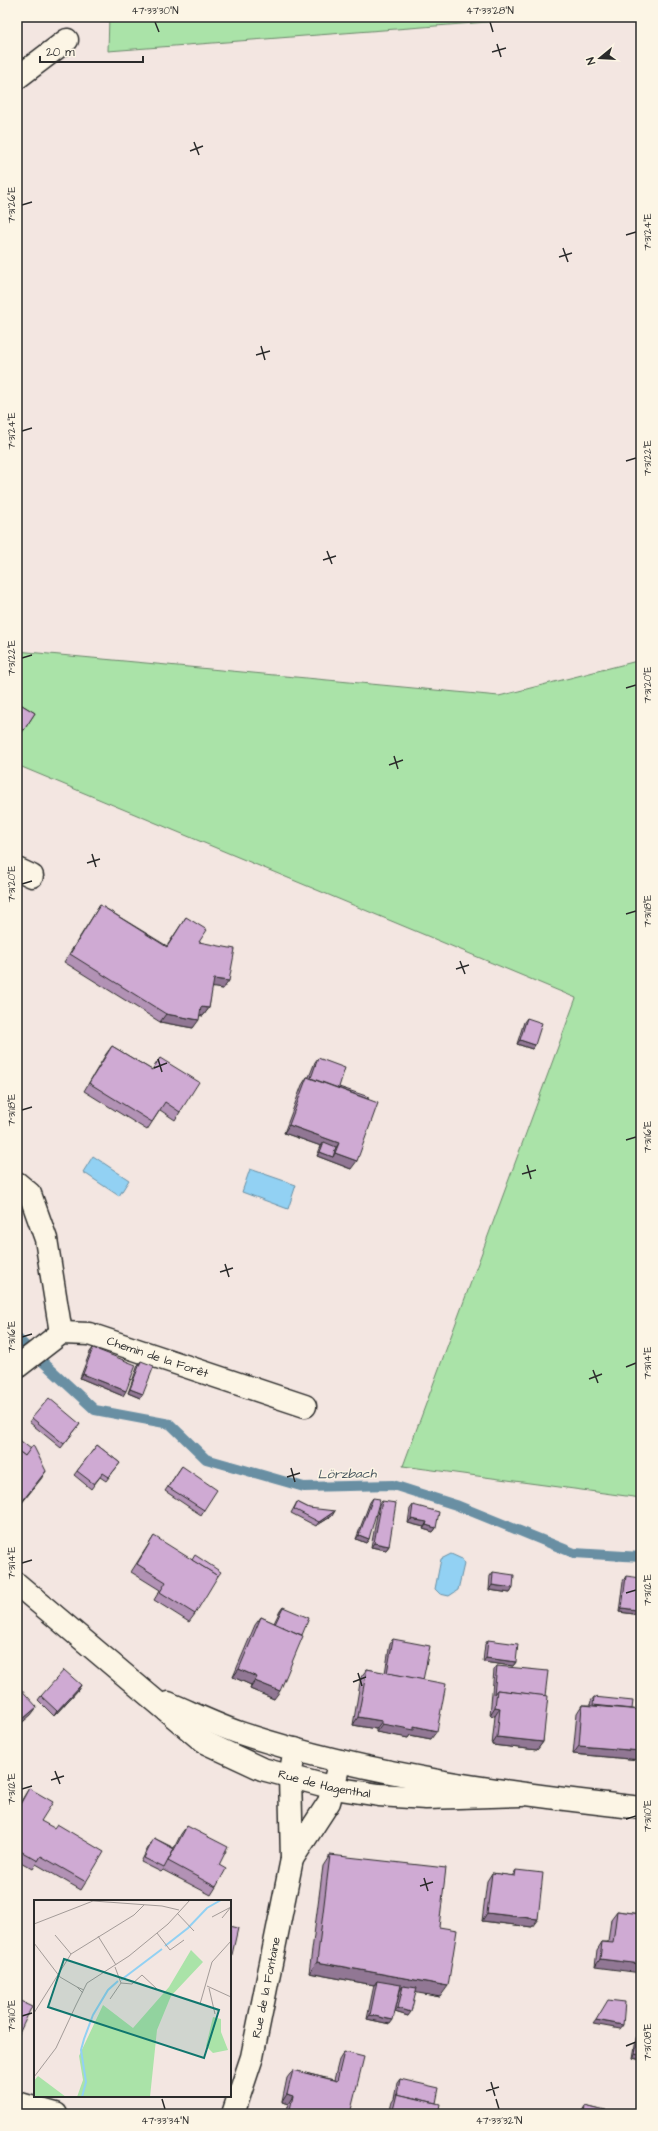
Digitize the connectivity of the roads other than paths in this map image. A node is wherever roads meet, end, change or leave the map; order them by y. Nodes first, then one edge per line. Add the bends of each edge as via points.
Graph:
1 (67, 40) dead end
2 (17, 78) edge
3 (17, 1183) edge
4 (61, 1333) junction
5 (22, 1364) edge
6 (305, 1406) dead end
7 (17, 1584) edge
8 (149, 1695) junction
9 (295, 1749) junction
10 (340, 1761) junction
11 (290, 1776) junction
12 (334, 1788) junction
13 (522, 1795) junction
14 (641, 1808) edge
15 (292, 1859) junction
16 (17, 2103) edge
17 (56, 2114) edge
18 (233, 2114) edge

1 - 2 main road
3 - 4 main road via 30,1194 46,1239
4 - 5 main road
4 - 6 main road, Chemin de la Forêt via 89,1334
7 - 8 main road, Rue de Hagenthal
8 - 9 main road, Rue de Hagenthal via 239,1733
8 - 11 main road, Rue de Hagenthal via 204,1742 262,1769
9 - 10 main road, Rue de Hagenthal
9 - 11 main road, Rue de la Fontaine
10 - 12 main road, Rue de la Fontaine
10 - 13 main road, Rue de Hagenthal
11 - 12 main road, Rue de Hagenthal
11 - 15 main road, Rue de la Fontaine
12 - 13 main road, Rue de Hagenthal via 379,1795 426,1798
12 - 15 main road, Rue de la Fontaine via 329,1802
13 - 14 main road, Rue de Hagenthal
15 - 18 main road, Rue de la Fontaine via 252,2057
16 - 17 main road

